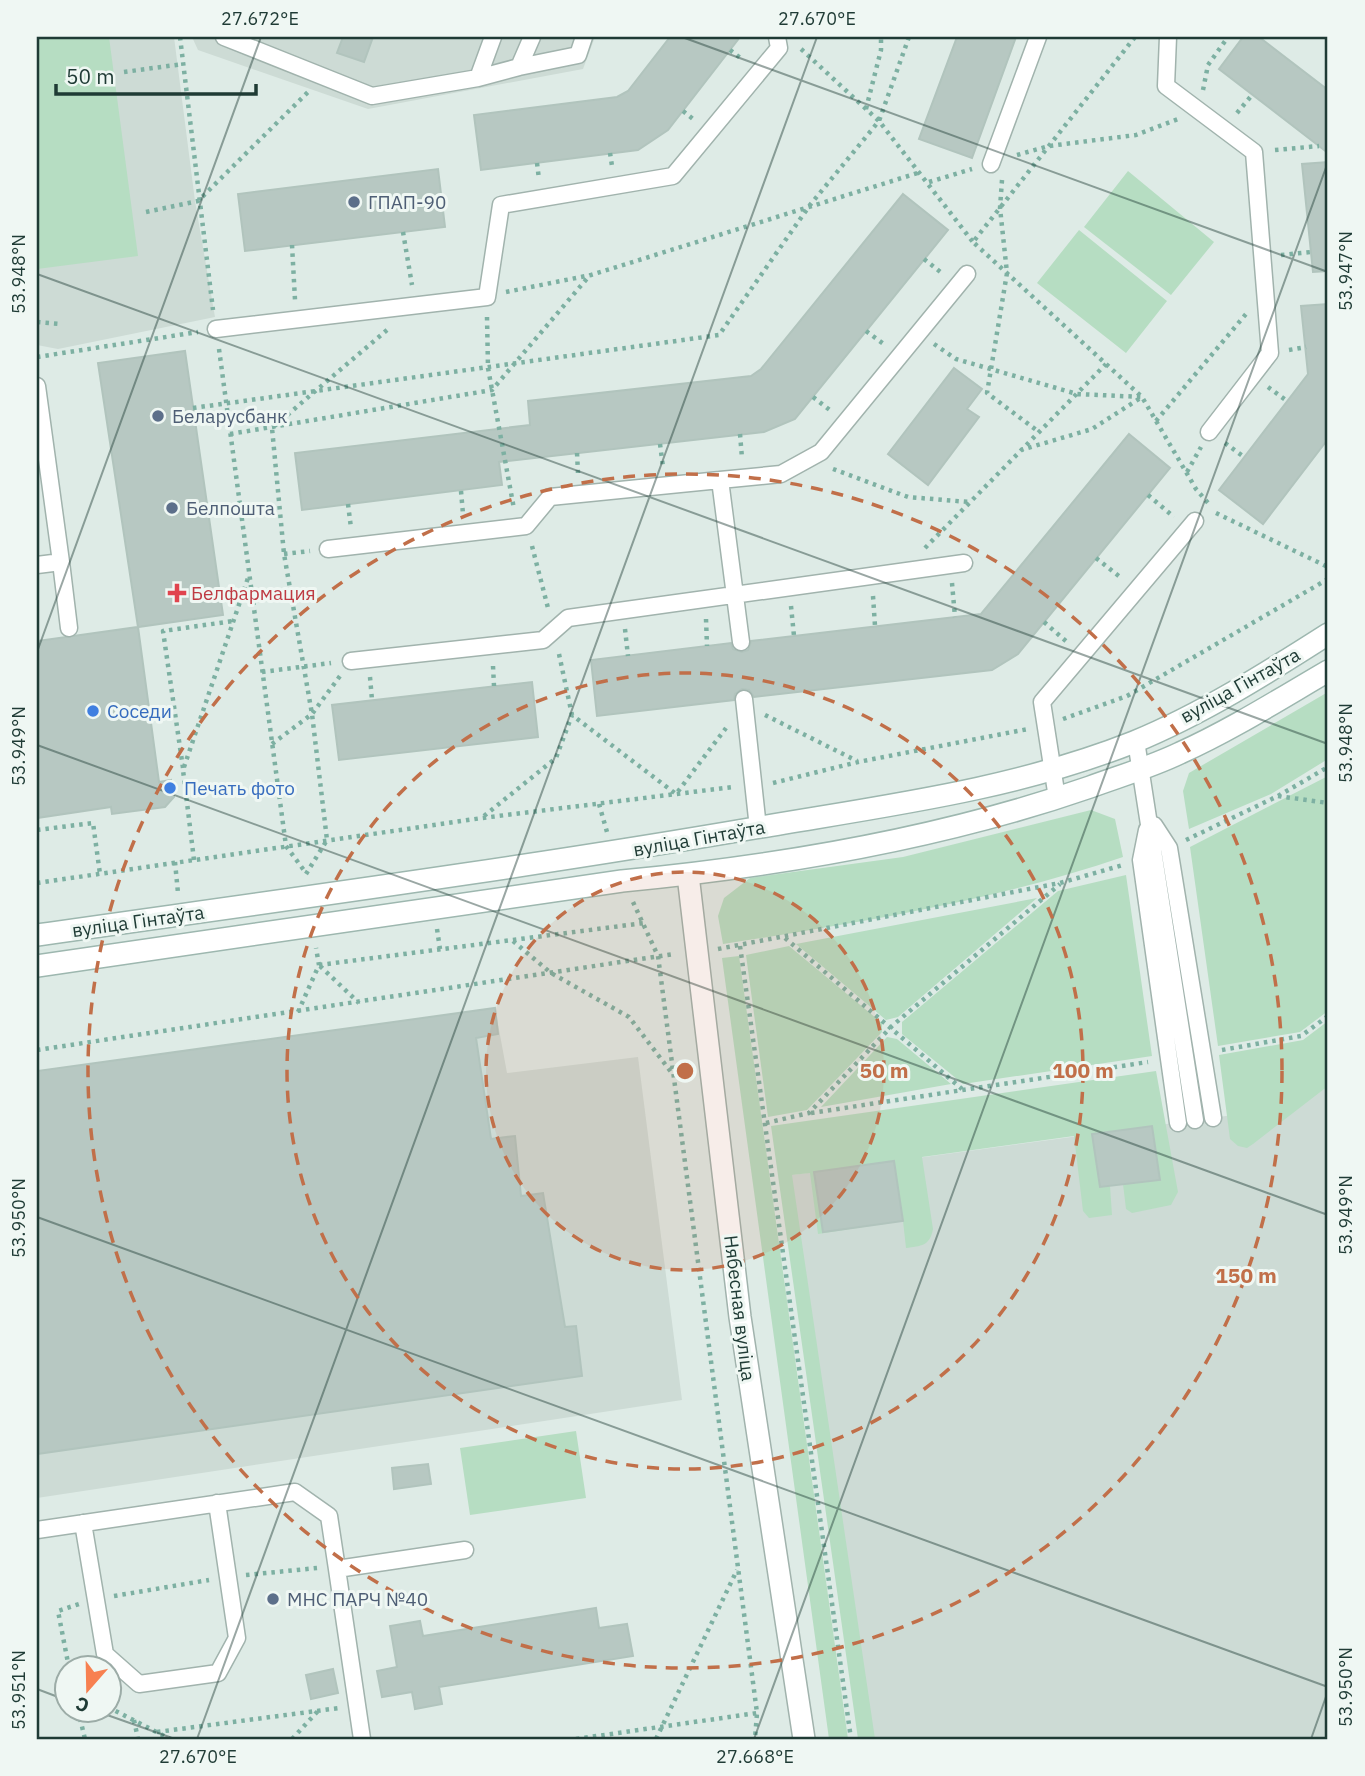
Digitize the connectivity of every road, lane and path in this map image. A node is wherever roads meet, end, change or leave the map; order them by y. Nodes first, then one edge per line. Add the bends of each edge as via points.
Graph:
1 (180, 37) edge
2 (224, 37) edge
3 (493, 37) edge
4 (532, 37) edge
5 (584, 37) edge
6 (777, 37) edge
7 (881, 37) edge
8 (909, 37) edge
9 (1038, 37) edge
10 (1135, 37) edge
11 (1168, 37) edge
12 (1228, 37) edge
13 (798, 47) dead end
14 (183, 64) junction
15 (519, 67) junction
16 (124, 72) dead end
17 (323, 76) junction
18 (478, 78) junction
19 (866, 109) junction
20 (1198, 112) junction
21 (879, 121) junction
22 (1049, 146) junction
23 (1319, 146) dead end
24 (1254, 152) junction
25 (998, 161) junction
26 (921, 172) junction
27 (929, 182) junction
28 (198, 201) junction
29 (810, 205) junction
30 (1000, 208) junction
31 (146, 212) dead end
32 (403, 232) dead end
33 (973, 242) junction
34 (292, 245) dead end
35 (1311, 252) dead end
36 (1262, 256) junction
37 (1007, 273) junction
38 (967, 274) dead end
39 (591, 275) junction
40 (1265, 291) junction
41 (487, 296) junction
42 (416, 305) junction
43 (296, 320) junction
44 (37, 322) edge
45 (60, 324) dead end
46 (216, 330) junction
47 (917, 333) junction
48 (37, 357) edge
49 (517, 363) junction
50 (1106, 364) junction
51 (488, 368) junction
52 (991, 369) junction
53 (37, 386) edge
54 (492, 390) junction
55 (1077, 394) junction
56 (1143, 397) junction
57 (226, 404) junction
58 (193, 408) dead end
59 (1156, 421) junction
60 (1039, 432) junction
61 (1209, 432) dead end
62 (230, 434) junction
63 (1021, 450) junction
64 (807, 460) junction
65 (720, 480) junction
66 (1148, 495) dead end
67 (970, 502) junction
68 (240, 506) junction
69 (207, 511) dead end
70 (1191, 525) joint
71 (522, 526) junction
72 (328, 549) dead end
73 (1096, 558) dead end
74 (61, 562) junction
75 (957, 564) joint
76 (37, 565) edge
77 (1328, 567) edge
78 (908, 569) junction
79 (249, 574) junction
80 (872, 574) junction
81 (1328, 579) edge
82 (1135, 589) junction
83 (735, 594) junction
84 (955, 617) dead end
85 (233, 621) junction
86 (1044, 622) dead end
87 (875, 626) dead end
88 (69, 628) dead end
89 (554, 630) junction
90 (1328, 634) edge
91 (741, 642) dead end
92 (1081, 654) junction
93 (351, 661) junction
94 (1328, 671) edge
95 (262, 672) junction
96 (744, 701) junction
97 (572, 715) junction
98 (1044, 726) junction
99 (1136, 741) junction
100 (272, 744) junction
101 (858, 762) junction
102 (1328, 767) edge
103 (1052, 768) junction
104 (1141, 769) junction
105 (183, 770) junction
106 (751, 785) junction
107 (676, 794) junction
108 (1278, 796) junction
109 (1057, 798) junction
110 (1328, 803) edge
111 (1149, 817) junction
112 (482, 818) junction
113 (758, 828) junction
114 (37, 830) edge
115 (327, 840) junction
116 (684, 840) junction
117 (1186, 840) dead end
118 (286, 846) junction
119 (194, 860) junction
120 (175, 862) junction
121 (1124, 864) dead end
122 (306, 873) junction
123 (100, 874) junction
124 (688, 875) junction
125 (37, 883) edge
126 (1060, 883) junction
127 (309, 897) junction
128 (180, 915) junction
129 (644, 923) dead end
130 (37, 935) edge
131 (785, 938) junction
132 (513, 940) junction
133 (740, 946) junction
134 (699, 952) junction
135 (658, 956) junction
136 (319, 965) junction
137 (37, 967) edge
138 (551, 973) junction
139 (359, 1003) junction
140 (297, 1012) junction
141 (1328, 1016) edge
142 (890, 1028) junction
143 (37, 1050) edge
144 (1219, 1051) dead end
145 (1156, 1061) dead end
146 (673, 1074) junction
147 (963, 1090) junction
148 (809, 1113) junction
149 (1213, 1118) dead end
150 (1195, 1120) dead end
151 (765, 1123) junction
152 (1178, 1123) dead end
153 (218, 1503) junction
154 (83, 1523) junction
155 (37, 1530) edge
156 (465, 1550) dead end
157 (336, 1567) junction
158 (738, 1569) junction
159 (228, 1577) junction
160 (98, 1598) junction
161 (66, 1654) edge
162 (357, 1705) junction
163 (319, 1710) junction
164 (757, 1713) junction
165 (122, 1714) edge
166 (134, 1720) junction
167 (662, 1727) junction
168 (157, 1732) junction
169 (138, 1739) edge
170 (170, 1739) edge
171 (292, 1739) edge
172 (362, 1739) edge
173 (576, 1739) edge
174 (656, 1739) edge
175 (755, 1739) edge
176 (804, 1739) edge
177 (851, 1739) edge

1 - 14 path
2 - 17 lane
3 - 18 lane
4 - 15 lane
5 - 15 lane via 578,55
6 - 41 lane via 779,48 673,176 501,205
7 - 19 path
8 - 21 path
9 - 25 lane
10 - 22 path
11 - 20 lane via 1166,86
12 - 20 path via 1208,65
13 - 19 path
14 - 16 path
14 - 28 path
15 - 18 lane
17 - 18 lane via 372,96
17 - 28 path
19 - 21 path
20 - 22 path via 1136,135
20 - 24 lane
21 - 26 path
21 - 29 path
22 - 25 path
22 - 30 path
23 - 24 path
24 - 36 lane
25 - 27 path
25 - 30 path
26 - 27 path
26 - 29 path
27 - 33 path
28 - 31 path
28 - 46 path
29 - 39 path
29 - 49 path via 719,335
30 - 33 path
30 - 37 path
32 - 42 path
33 - 37 path
34 - 43 path
35 - 36 path
36 - 40 lane
37 - 50 path
37 - 52 path
38 - 47 lane
39 - 41 path
39 - 49 path
40 - 59 path
40 - 61 lane via 1270,354
41 - 42 lane
41 - 51 path
42 - 43 lane
43 - 46 lane
44 - 45 path
46 - 48 path
46 - 57 path
47 - 52 path via 956,359
47 - 64 lane via 821,452
49 - 51 path
49 - 54 path
50 - 55 path
50 - 56 path
51 - 54 path
51 - 57 path
52 - 55 path
52 - 60 path via 987,393
53 - 74 lane
54 - 62 path
54 - 71 path
55 - 56 path
55 - 60 path
56 - 59 path
56 - 63 path via 1092,429
57 - 58 path
57 - 62 path
59 - 77 path via 1196,489 1219,517
60 - 63 path
62 - 68 path
63 - 67 path
64 - 65 lane via 781,474
64 - 67 path via 908,497
65 - 71 lane via 550,497
65 - 83 lane
66 - 70 path
67 - 78 path
68 - 69 path
68 - 79 path
70 - 82 lane
71 - 72 lane
71 - 89 path
73 - 82 path
74 - 76 lane
74 - 88 lane
75 - 78 lane
75 - 84 path
78 - 80 lane
79 - 85 path
79 - 95 path
80 - 83 lane
80 - 87 path
81 - 98 path via 1127,696
82 - 92 lane
83 - 89 lane via 568,618
83 - 91 lane
85 - 105 path
85 - 105 path via 163,631
86 - 92 path
89 - 93 lane via 543,640
89 - 97 path
90 - 99 main road, вуліца Гінтаўта via 1194,713
92 - 98 lane via 1042,702
93 - 95 path
93 - 100 path via 312,714
94 - 104 main road, вуліца Гінтаўта via 1180,753
95 - 100 path
96 - 101 path
96 - 106 lane
96 - 107 path
97 - 107 path
97 - 112 path via 556,758
98 - 101 path
98 - 103 lane
99 - 103 main road, вуліца Гінтаўта
99 - 104 lane
100 - 118 path
101 - 106 path via 784,782
102 - 108 path
103 - 109 lane
103 - 113 main road, вуліца Гінтаўта via 933,800
104 - 109 main road, вуліца Гінтаўта
104 - 111 lane
105 - 119 path
106 - 107 path
106 - 113 lane
107 - 112 path
108 - 110 path
108 - 117 path
109 - 124 main road, вуліца Гінтаўта via 901,841
111 - 149 lane via 1169,848
111 - 150 lane
111 - 152 lane via 1141,860
112 - 115 path
113 - 116 main road, вуліца Гінтаўта
114 - 123 path via 93,822
115 - 118 path
115 - 122 path
116 - 124 main road, Нябесная вуліца
116 - 127 main road, вуліца Гінтаўта
118 - 119 path
118 - 122 path
119 - 120 path
120 - 123 path
120 - 128 path
121 - 126 path
122 - 127 path
123 - 125 path
124 - 134 main road, Нябесная вуліца
124 - 137 main road, вуліца Гінтаўта
126 - 131 path
126 - 142 path
127 - 128 main road, вуліца Гінтаўта
128 - 130 main road, вуліца Гінтаўта
129 - 132 path
131 - 133 path
131 - 142 path
132 - 136 path
132 - 138 path
133 - 134 path
133 - 151 path
134 - 135 path
134 - 176 main road, Нябесная вуліца via 740,1317
135 - 138 path
135 - 146 path
136 - 139 path
136 - 140 path
138 - 139 path
138 - 146 path via 629,1017
139 - 140 path
140 - 143 path
141 - 144 path via 1301,1036
142 - 147 path
142 - 148 path
145 - 147 path
146 - 158 path
147 - 148 path
148 - 151 path
151 - 177 path
153 - 154 lane
153 - 157 lane via 295,1492 329,1516
153 - 159 lane
154 - 155 lane
154 - 160 lane
156 - 157 lane
157 - 159 path
157 - 162 lane
158 - 164 path
158 - 167 path
159 - 160 path
159 - 160 lane via 237,1638 218,1673 139,1684 105,1654
160 - 161 path via 58,1611
162 - 163 path
162 - 172 lane
163 - 168 path
163 - 171 path
164 - 167 path
164 - 175 path
165 - 166 path
166 - 168 path
166 - 169 path
167 - 173 path
167 - 174 path
168 - 170 path

